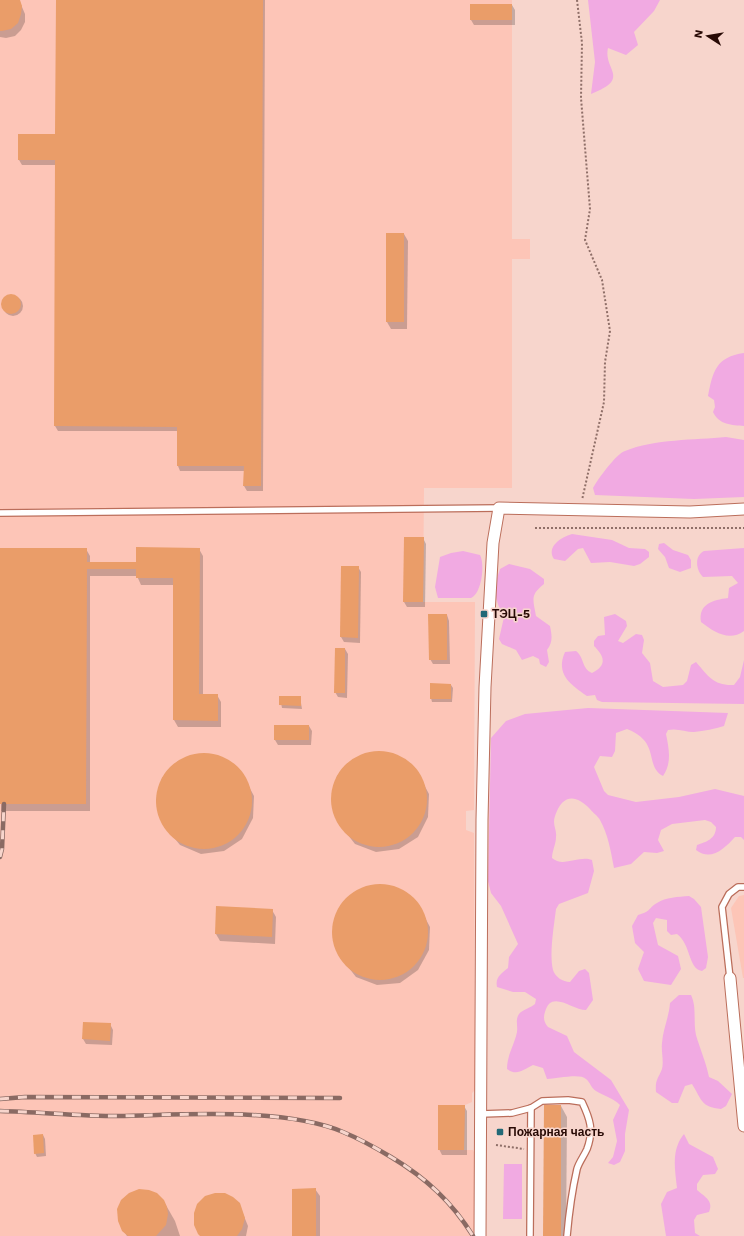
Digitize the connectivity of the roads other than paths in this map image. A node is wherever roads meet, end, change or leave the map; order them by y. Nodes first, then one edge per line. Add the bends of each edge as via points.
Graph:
1 (499, 508) junction
2 (744, 509) edge
3 (0, 513) edge
4 (744, 887) edge
5 (730, 978) joint
6 (531, 1108) junction
7 (481, 1114) junction
8 (744, 1126) edge
9 (530, 1234) dead end
10 (480, 1236) edge
11 (567, 1236) edge

1 - 2 street via 690,512
1 - 3 lane
1 - 7 street via 493,543 485,687
4 - 5 lane via 738,887 729,894 722,907
5 - 8 street
6 - 7 lane via 512,1113
6 - 9 lane
6 - 11 lane via 542,1101 582,1102 590,1119 587,1150 578,1166 569,1207
7 - 10 street

